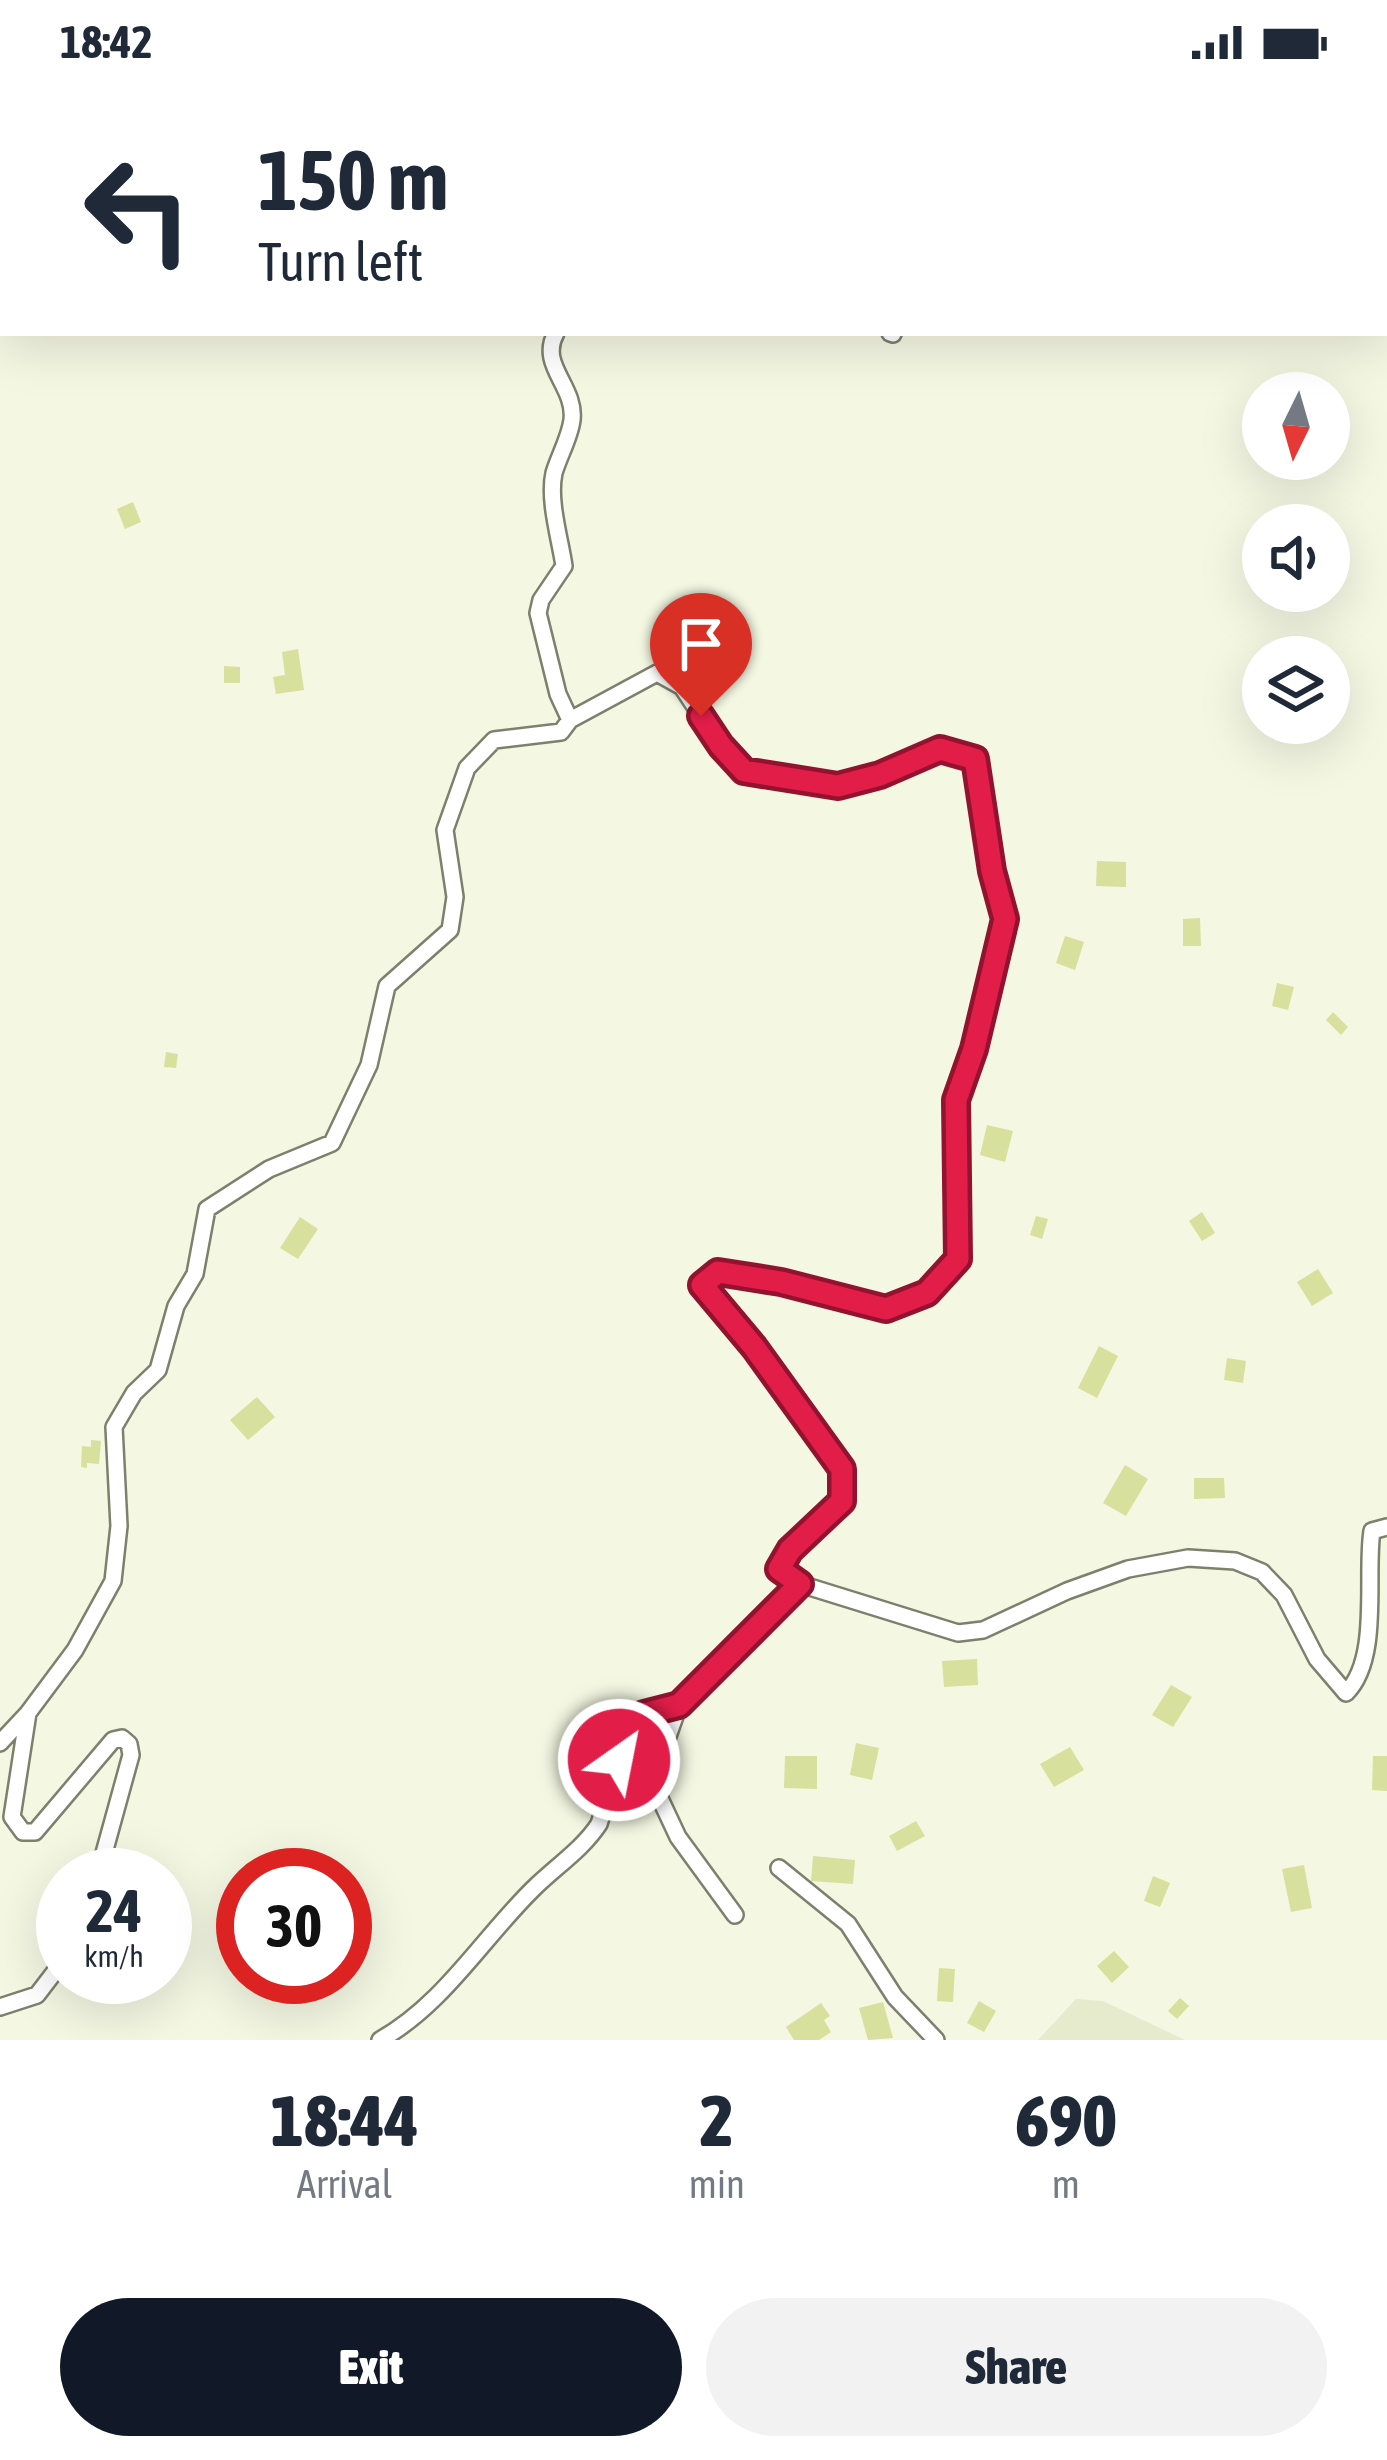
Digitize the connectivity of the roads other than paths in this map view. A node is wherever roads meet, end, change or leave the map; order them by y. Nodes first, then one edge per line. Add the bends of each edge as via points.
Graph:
1 (554, 336) edge
2 (570, 720) junction
3 (1387, 1527) edge
4 (800, 1584) junction
5 (679, 1705) junction
6 (28, 1713) junction
7 (0, 1743) edge
8 (105, 1848) edge
9 (779, 1868) dead end
10 (734, 1915) dead end
11 (36, 1996) edge
12 (0, 2007) edge
13 (380, 2040) edge
14 (936, 2040) edge

1 - 2 street via 551,364 569,392 572,419 553,479 564,566 538,613
2 - 4 street via 657,674 682,687 744,771 838,786 940,749 975,759 1005,919 956,1100 958,1259 927,1293 886,1309 718,1272 702,1285 842,1469 842,1501 779,1569
2 - 6 street via 561,731 494,740 467,768 445,830 455,897 450,930 387,986 369,1065 332,1143 268,1169 208,1209 195,1274 176,1306 158,1370 113,1427 113,1581
3 - 4 street via 1372,1531 1370,1624 1346,1693 1317,1659 1284,1594 1235,1561 1188,1558 1128,1569 983,1630 958,1633
4 - 5 street
5 - 10 street via 656,1790 678,1837
5 - 13 street via 644,1714 629,1728 590,1838 447,1985
6 - 7 street
6 - 8 street via 12,1817 23,1832 35,1832 113,1740 129,1744
9 - 14 street via 848,1924 895,1997
11 - 12 street

